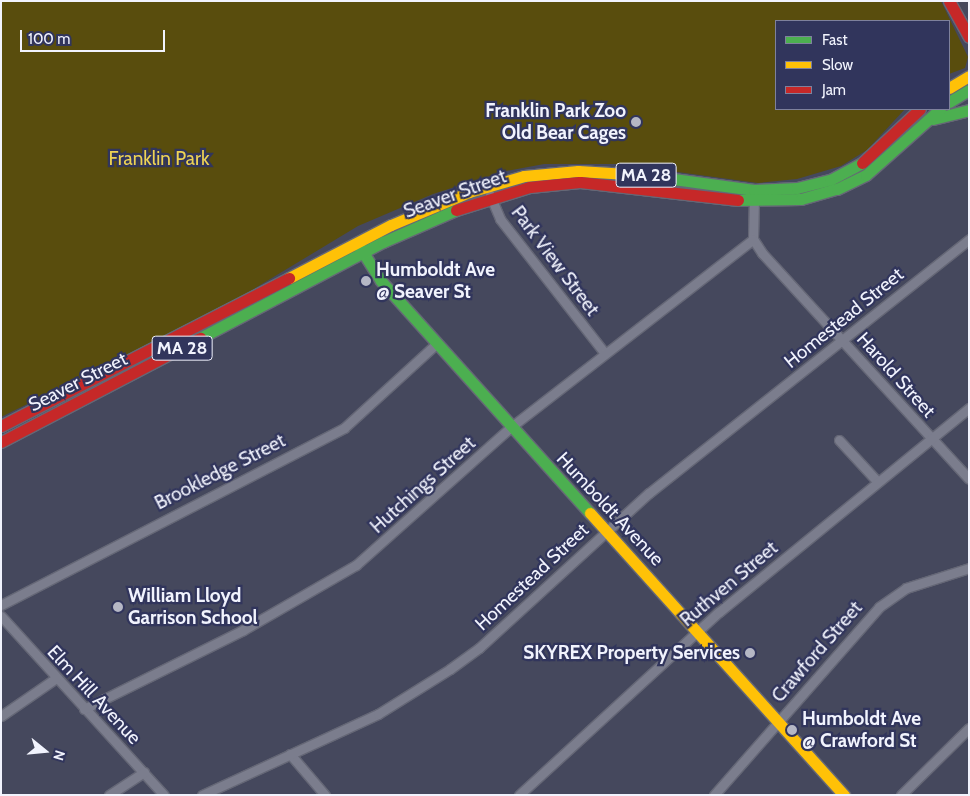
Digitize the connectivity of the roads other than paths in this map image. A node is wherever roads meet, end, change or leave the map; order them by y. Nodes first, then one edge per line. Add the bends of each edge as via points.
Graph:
1 (949, 1) edge
2 (969, 37) edge
3 (969, 76) edge
4 (950, 87) edge
5 (969, 90) edge
6 (950, 101) edge
7 (919, 110) edge
8 (939, 110) edge
9 (969, 110) edge
10 (923, 124) junction
11 (754, 190) junction
12 (488, 191) junction
13 (753, 202) junction
14 (753, 239) junction
15 (969, 239) edge
16 (360, 248) junction
17 (843, 341) junction
18 (436, 344) junction
19 (604, 352) junction
20 (969, 408) edge
21 (1, 426) edge
22 (511, 427) junction
23 (932, 439) junction
24 (840, 440) dead end
25 (1, 442) edge
26 (969, 479) edge
27 (877, 481) junction
28 (606, 530) junction
29 (969, 568) edge
30 (1, 605) edge
31 (1, 616) edge
32 (698, 630) junction
33 (56, 678) junction
34 (84, 709) junction
35 (1, 716) edge
36 (778, 721) junction
37 (969, 728) edge
38 (290, 754) junction
39 (144, 772) junction
40 (109, 795) edge
41 (164, 795) edge
42 (202, 795) edge
43 (325, 795) edge
44 (519, 795) edge
45 (714, 795) edge
46 (844, 795) edge
47 (901, 795) edge

1 - 2 main road
3 - 4 main road
5 - 6 main road
7 - 11 main road, Seaver Street / MA 28 via 873,156 846,172 797,188
8 - 10 main road, Seaver Street / MA 28
9 - 10 main road
10 - 13 main road, Seaver Street / MA 28 via 894,155 853,183 818,196
11 - 12 main road, Seaver Street / MA 28 via 658,176 578,171 524,176
11 - 13 street
12 - 13 main road, Seaver Street / MA 28 via 580,182 656,187
12 - 16 main road, Seaver Street / MA 28
12 - 19 street, Park View Street via 500,219
13 - 14 street
14 - 17 street, Harold Street
14 - 19 street, Hutchings Street
15 - 17 street, Homestead Street
16 - 18 main road, Humboldt Avenue via 376,275
16 - 21 main road, Seaver Street / MA 28
16 - 25 main road, Seaver Street / MA 28
17 - 23 street, Harold Street
17 - 28 street, Homestead Street
18 - 22 main road, Humboldt Avenue
18 - 30 street, Brookledge Street via 344,428
19 - 22 street, Hutchings Street
20 - 23 street, Ruthven Street
22 - 28 main road, Humboldt Avenue
22 - 34 street, Hutchings Street via 356,565 243,630
23 - 26 street, Harold Street
23 - 27 street, Ruthven Street
24 - 27 street
27 - 32 street, Ruthven Street
28 - 32 main road, Humboldt Avenue
28 - 38 street, Homestead Street via 479,648 450,670 378,714
29 - 36 street, Crawford Street via 892,596 856,630
31 - 33 street, Elm Hill Avenue
32 - 36 main road, Humboldt Avenue
32 - 44 street, Ruthven Street
33 - 34 street, Elm Hill Avenue
33 - 35 street
34 - 39 street, Elm Hill Avenue
36 - 45 street, Crawford Street
36 - 46 main road, Humboldt Avenue
37 - 47 street
38 - 42 street, Homestead Street
38 - 43 street
39 - 40 street
39 - 41 street, Elm Hill Avenue

